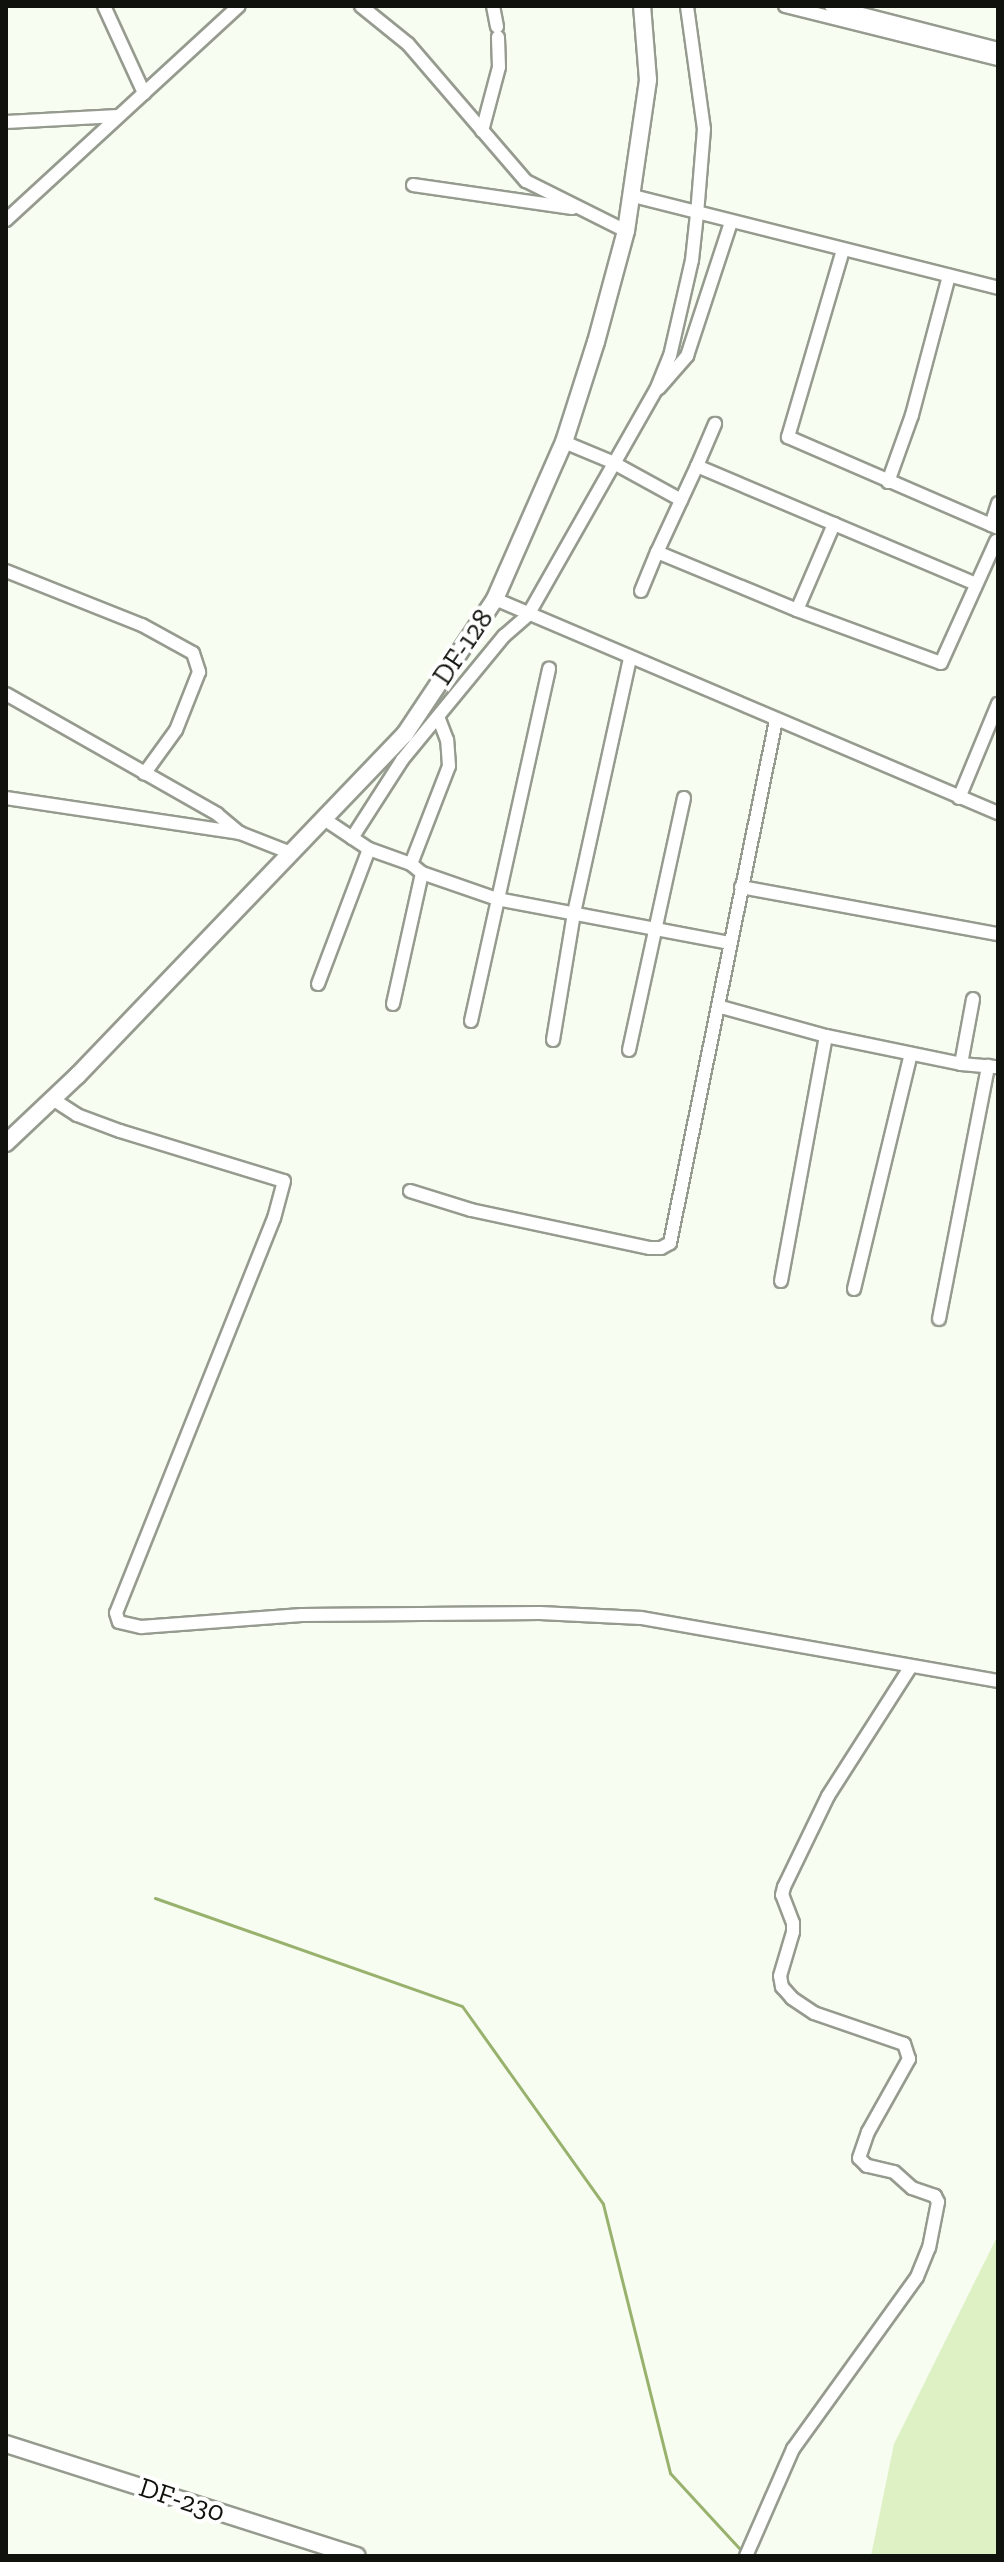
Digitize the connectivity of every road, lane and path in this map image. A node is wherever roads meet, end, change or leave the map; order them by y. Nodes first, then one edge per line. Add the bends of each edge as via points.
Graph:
1 (104, 6) edge
2 (239, 6) edge
3 (361, 6) edge
4 (493, 6) edge
5 (642, 6) edge
6 (687, 6) edge
7 (785, 6) edge
8 (831, 6) edge
9 (998, 49) edge
10 (998, 59) edge
11 (144, 93) junction
12 (118, 116) junction
13 (6, 122) edge
14 (482, 131) junction
15 (413, 185) dead end
16 (633, 196) junction
17 (585, 210) junction
18 (697, 214) junction
19 (6, 220) edge
20 (731, 222) junction
21 (626, 231) junction
22 (843, 250) junction
23 (949, 276) junction
24 (998, 288) edge
25 (656, 390) junction
26 (715, 424) dead end
27 (564, 442) junction
28 (612, 462) junction
29 (697, 466) junction
30 (888, 482) junction
31 (681, 500) junction
32 (998, 503) edge
33 (834, 524) junction
34 (995, 532) edge
35 (657, 552) junction
36 (6, 571) edge
37 (976, 584) junction
38 (641, 591) dead end
39 (495, 599) junction
40 (797, 610) junction
41 (528, 615) junction
42 (630, 658) junction
43 (549, 669) dead end
44 (6, 694) edge
45 (998, 704) edge
46 (439, 719) junction
47 (776, 720) junction
48 (144, 774) junction
49 (6, 798) edge
50 (684, 798) dead end
51 (959, 798) junction
52 (998, 813) edge
53 (324, 819) junction
54 (240, 833) junction
55 (352, 838) junction
56 (369, 849) junction
57 (291, 853) junction
58 (411, 864) junction
59 (422, 873) junction
60 (741, 887) junction
61 (497, 899) junction
62 (574, 913) junction
63 (658, 929) junction
64 (998, 934) edge
65 (729, 943) junction
66 (318, 984) dead end
67 (973, 999) dead end
68 (393, 1004) dead end
69 (721, 1007) junction
70 (471, 1021) dead end
71 (826, 1036) junction
72 (553, 1040) dead end
73 (629, 1050) dead end
74 (911, 1054) junction
75 (961, 1064) junction
76 (993, 1066) edge
77 (51, 1098) junction
78 (7, 1140) edge
79 (410, 1191) dead end
80 (781, 1281) dead end
81 (854, 1289) dead end
82 (939, 1319) dead end
83 (910, 1668) junction
84 (998, 1681) edge
85 (6, 2444) edge
86 (357, 2556) edge
87 (746, 2556) edge

1 - 11 street
2 - 11 street
3 - 14 street via 408,44
4 - 14 street via 499,67
5 - 16 main road, DF-128 / DF-128 via 648,80
6 - 18 street via 704,129
7 - 10 street
8 - 9 street
11 - 12 street
12 - 13 street
12 - 19 street
14 - 17 street via 526,181
15 - 17 street
16 - 18 street
16 - 21 main road, DF-128 / DF-128
17 - 21 street
18 - 20 street
18 - 25 street via 670,356
20 - 22 street
20 - 25 street via 687,356
21 - 27 main road, DF-128 / DF-128
22 - 23 street
22 - 30 street via 788,437
23 - 24 street
23 - 30 street
25 - 28 street
26 - 29 street
27 - 28 street
27 - 39 main road, DF-128 / DF-128
28 - 31 street
28 - 41 street
29 - 31 street
29 - 33 street
30 - 34 street
31 - 35 street
32 - 34 street
33 - 37 street
33 - 40 street
34 - 37 street
35 - 38 street
35 - 40 street
36 - 48 street via 142,625 193,653 199,672 176,730
37 - 40 street via 941,663
39 - 41 street
39 - 53 main road, DF-128 / DF-128 via 405,734
41 - 42 street
41 - 46 street via 504,636
42 - 47 street
42 - 62 street
43 - 61 street
44 - 48 street
45 - 51 street
46 - 55 street via 402,760
46 - 58 street via 449,766
47 - 51 street
47 - 60 street
48 - 54 street via 217,814
49 - 54 street
50 - 63 street
51 - 52 street
53 - 55 street
53 - 57 main road, DF-128 / DF-128
54 - 57 street
55 - 56 street
56 - 58 street
56 - 66 street
57 - 77 main road, DF-128 / DF-128
58 - 59 street
59 - 61 street
59 - 68 street
60 - 64 street
60 - 65 street
61 - 62 street
61 - 70 street
62 - 63 street
62 - 72 street
63 - 65 street
63 - 73 street
65 - 69 street
67 - 75 street
69 - 71 street
69 - 79 street via 670,1243 650,1248 471,1210
71 - 74 street
71 - 80 street
74 - 75 street
74 - 81 street
75 - 76 street
76 - 82 street
77 - 78 main road, DF-128 / DF-128
77 - 83 street via 77,1115 120,1131 284,1181 274,1218 116,1613 119,1622 141,1627 302,1615 540,1613 641,1618
83 - 84 street
83 - 87 street via 828,1796 784,1887 793,1932 780,1976 792,1998 814,2013 904,2044 909,2059 859,2158 867,2166 894,2172 938,2202 917,2277 793,2449
85 - 86 main road, DF-230 / DF-230

